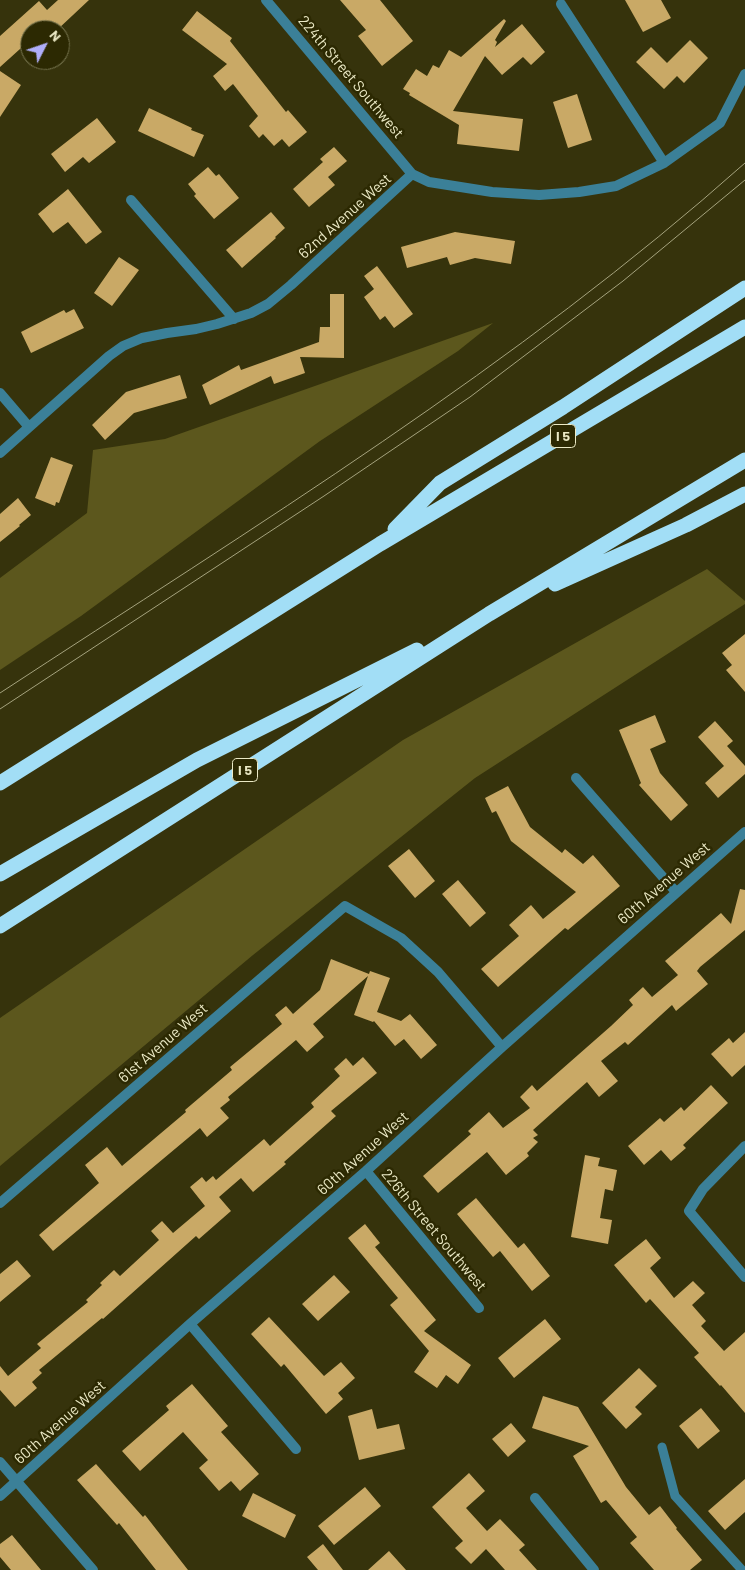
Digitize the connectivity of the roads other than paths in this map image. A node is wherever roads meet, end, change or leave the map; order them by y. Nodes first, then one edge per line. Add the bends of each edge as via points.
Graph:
1 (266, 0) edge
2 (561, 4) dead end
3 (745, 74) edge
4 (664, 163) junction
5 (412, 174) junction
6 (131, 200) dead end
7 (745, 288) edge
8 (234, 319) junction
9 (745, 327) edge
10 (0, 393) edge
11 (29, 427) junction
12 (0, 453) edge
13 (745, 460) edge
14 (745, 494) edge
15 (380, 544) junction
16 (489, 614) junction
17 (576, 778) dead end
18 (0, 783) edge
19 (745, 832) edge
20 (0, 874) edge
21 (676, 892) junction
22 (0, 926) edge
23 (502, 1047) junction
24 (745, 1146) edge
25 (366, 1171) junction
26 (0, 1203) edge
27 (745, 1278) edge
28 (479, 1308) dead end
29 (190, 1324) junction
30 (662, 1447) dead end
31 (296, 1449) dead end
32 (0, 1462) edge
33 (17, 1481) junction
34 (0, 1496) edge
35 (535, 1498) dead end
36 (93, 1570) edge
37 (594, 1570) edge
38 (742, 1570) edge

1 - 5 street, 224th Street Southwest
2 - 4 street
3 - 4 street, 62nd Avenue West via 720,123
4 - 5 street, 62nd Avenue West via 616,186 539,196 429,182
5 - 8 street, 62nd Avenue West via 281,294 251,313
6 - 8 street
7 - 15 highway via 440,483
8 - 11 street, 62nd Avenue West via 130,343 108,356
9 - 15 highway, I 5
10 - 11 street
11 - 12 street, 62nd Avenue West
13 - 16 highway, I 5
14 - 16 highway via 686,525
15 - 18 highway, I 5
16 - 20 highway via 197,760
16 - 22 highway, I 5
17 - 21 street
19 - 21 street, 60th Avenue West
21 - 23 street, 60th Avenue West
23 - 25 street, 60th Avenue West
23 - 26 street, 61st Avenue West via 438,972 401,938 345,906
24 - 27 street via 703,1189 689,1211
25 - 28 street, 226th Street Southwest
25 - 29 street, 60th Avenue West
29 - 31 street
29 - 33 street, 60th Avenue West
30 - 38 lane via 676,1496
32 - 33 street
33 - 34 street, 60th Avenue West
33 - 36 street
35 - 37 street

